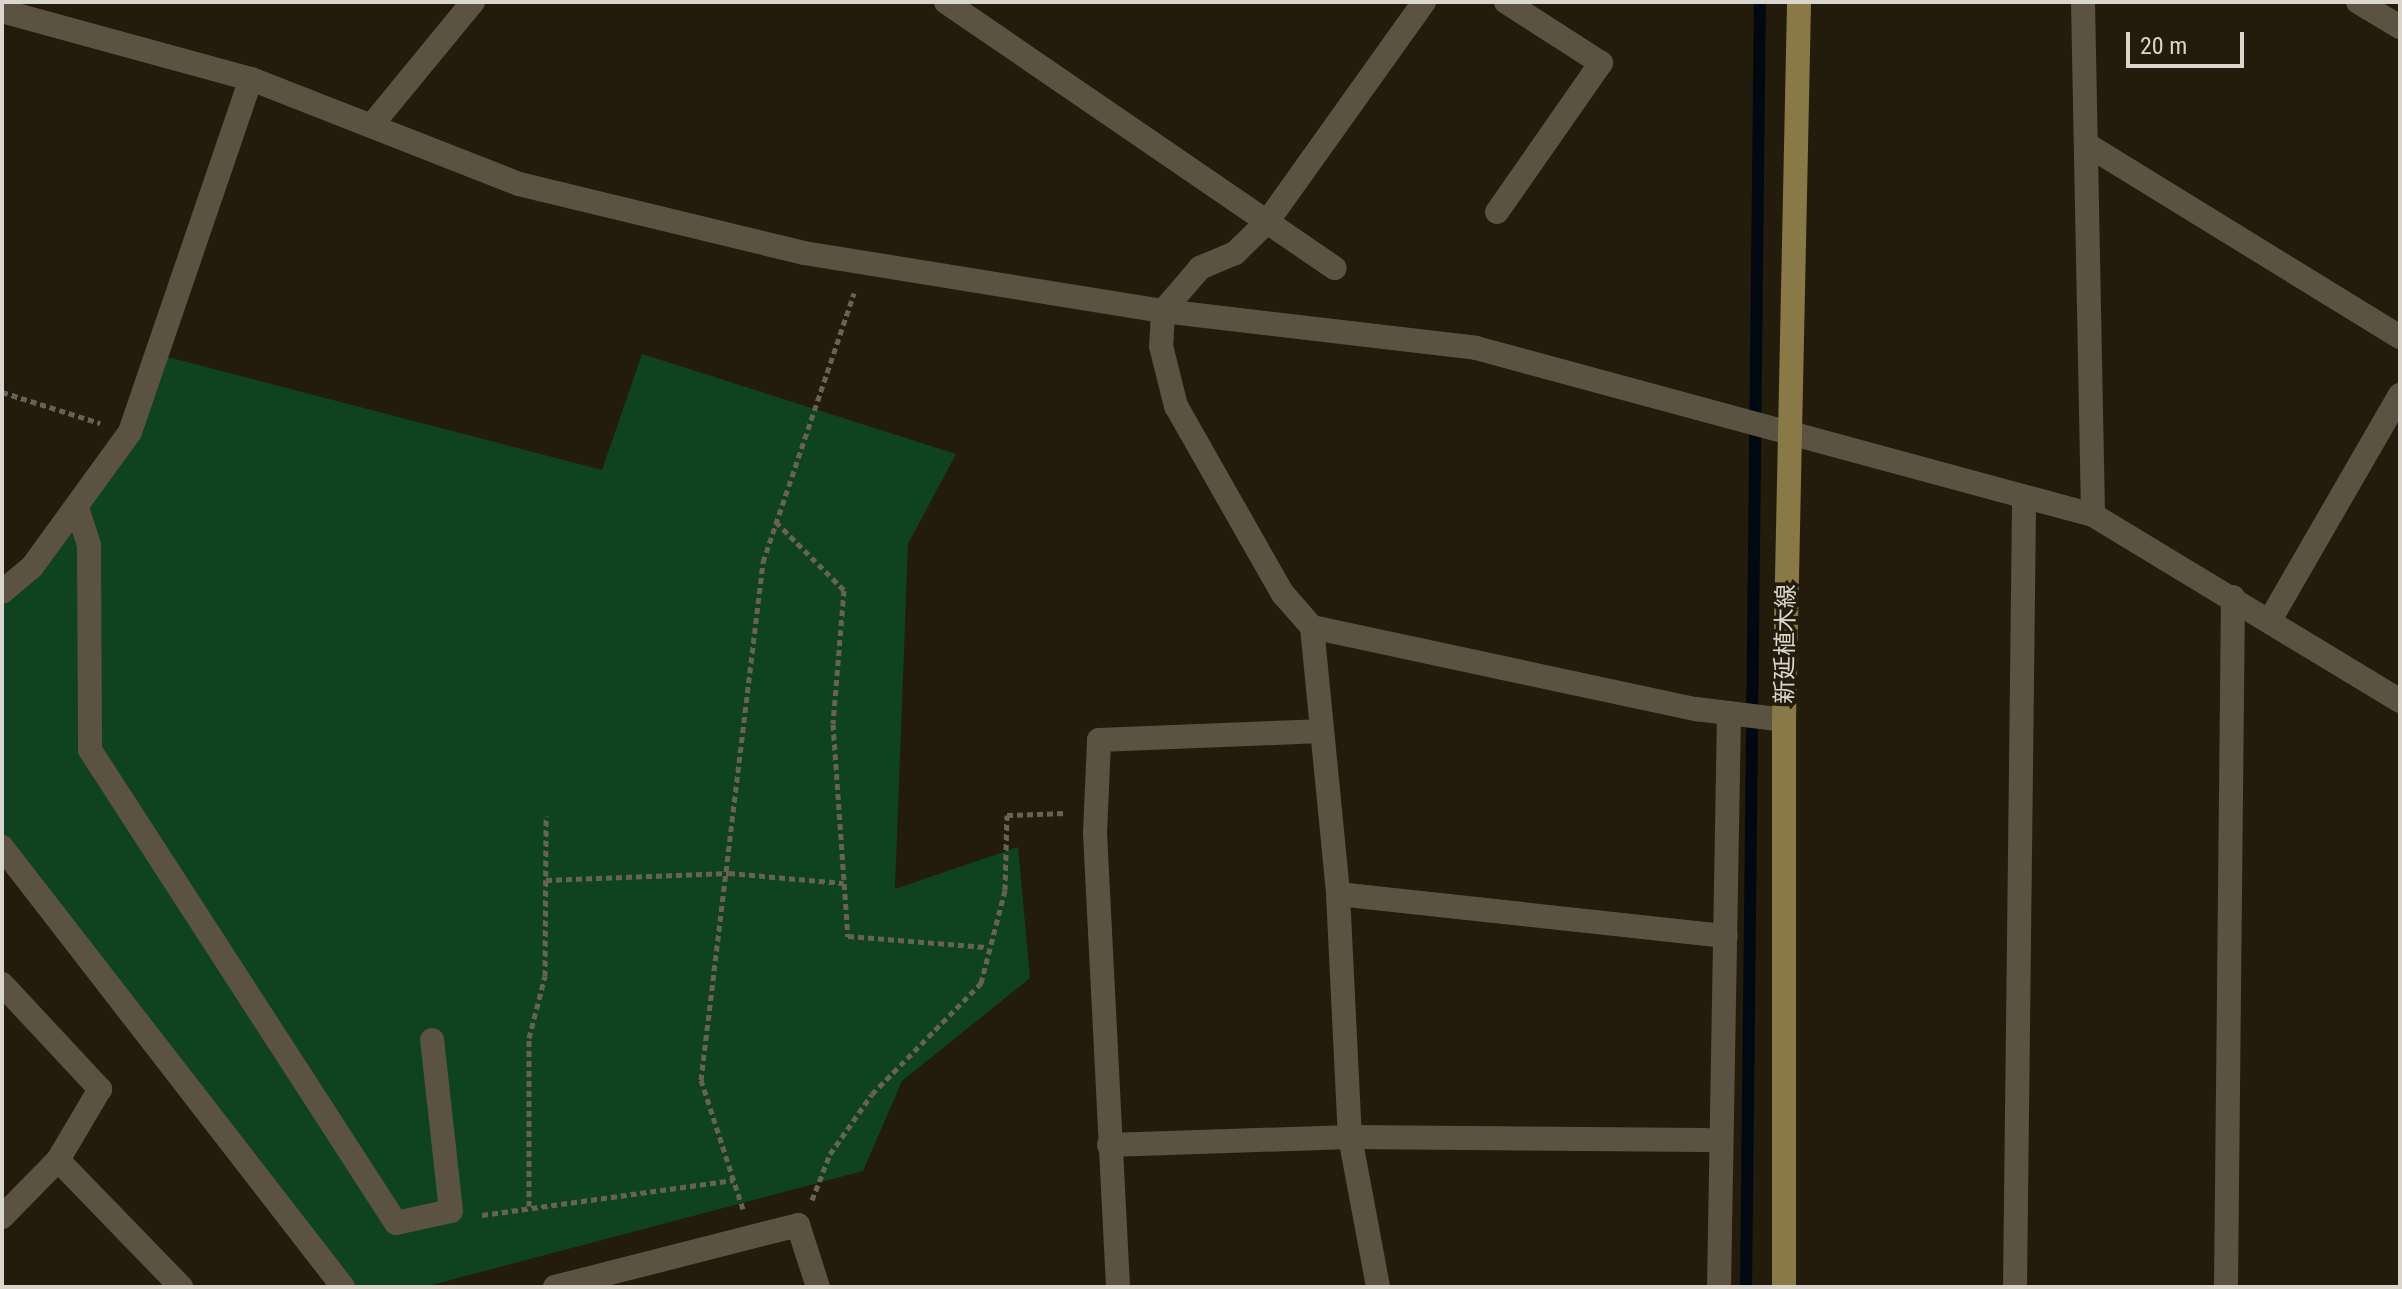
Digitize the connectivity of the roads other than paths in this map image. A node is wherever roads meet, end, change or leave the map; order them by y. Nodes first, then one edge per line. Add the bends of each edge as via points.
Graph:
1 (473, 2) edge
2 (946, 2) edge
3 (1424, 2) edge
4 (1506, 2) edge
5 (1799, 2) edge
6 (2083, 2) edge
7 (2358, 2) edge
8 (2, 11) edge
9 (2400, 27) edge
10 (251, 79) junction
11 (371, 126) junction
12 (2086, 144) junction
13 (1497, 212) dead end
14 (1267, 222) junction
15 (1335, 268) dead end
16 (1163, 311) junction
17 (2400, 337) edge
18 (2400, 395) edge
19 (2024, 501) junction
20 (77, 508) junction
21 (2093, 515) junction
22 (2, 592) edge
23 (2233, 597) junction
24 (2270, 620) junction
25 (1312, 627) junction
26 (2400, 701) edge
27 (1729, 713) junction
28 (1784, 720) junction
29 (1320, 731) junction
30 (2, 847) edge
31 (1338, 894) junction
32 (1726, 936) junction
33 (2, 984) edge
34 (432, 1040) dead end
35 (1350, 1137) junction
36 (1706, 1140) dead end
37 (1109, 1145) junction
38 (58, 1160) junction
39 (2, 1217) edge
40 (181, 1287) edge
41 (343, 1287) edge
42 (555, 1287) edge
43 (818, 1287) edge
44 (1118, 1287) edge
45 (1378, 1287) edge
46 (1719, 1287) edge
47 (1784, 1287) edge
48 (2015, 1287) edge
49 (2226, 1287) edge

1 - 11 street
2 - 14 street
3 - 14 street
4 - 13 street via 1601,63
5 - 28 main road, 新延植木線
6 - 12 street
7 - 9 street
8 - 10 street
10 - 11 street
10 - 20 street via 130,432
11 - 16 street via 519,184 861,263
12 - 17 street
12 - 21 street
14 - 15 street
14 - 16 street via 1235,253 1200,268
16 - 19 street via 1476,348
16 - 25 street via 1161,346 1176,406 1283,594
18 - 24 street
19 - 21 street
19 - 48 street
20 - 22 street
20 - 34 street via 89,545 90,750 396,1223 451,1211
21 - 23 street
23 - 24 street
23 - 49 street
24 - 26 street
25 - 27 street
25 - 29 street
27 - 28 street
27 - 32 street
28 - 47 main road, 新延植木線
29 - 31 street
29 - 37 street via 1099,740 1095,813
30 - 41 street
31 - 32 street
31 - 35 street
32 - 46 street
33 - 38 street via 100,1089
35 - 36 street
35 - 37 street
35 - 45 street
37 - 44 street
38 - 39 street
38 - 40 street
42 - 43 street via 798,1225

